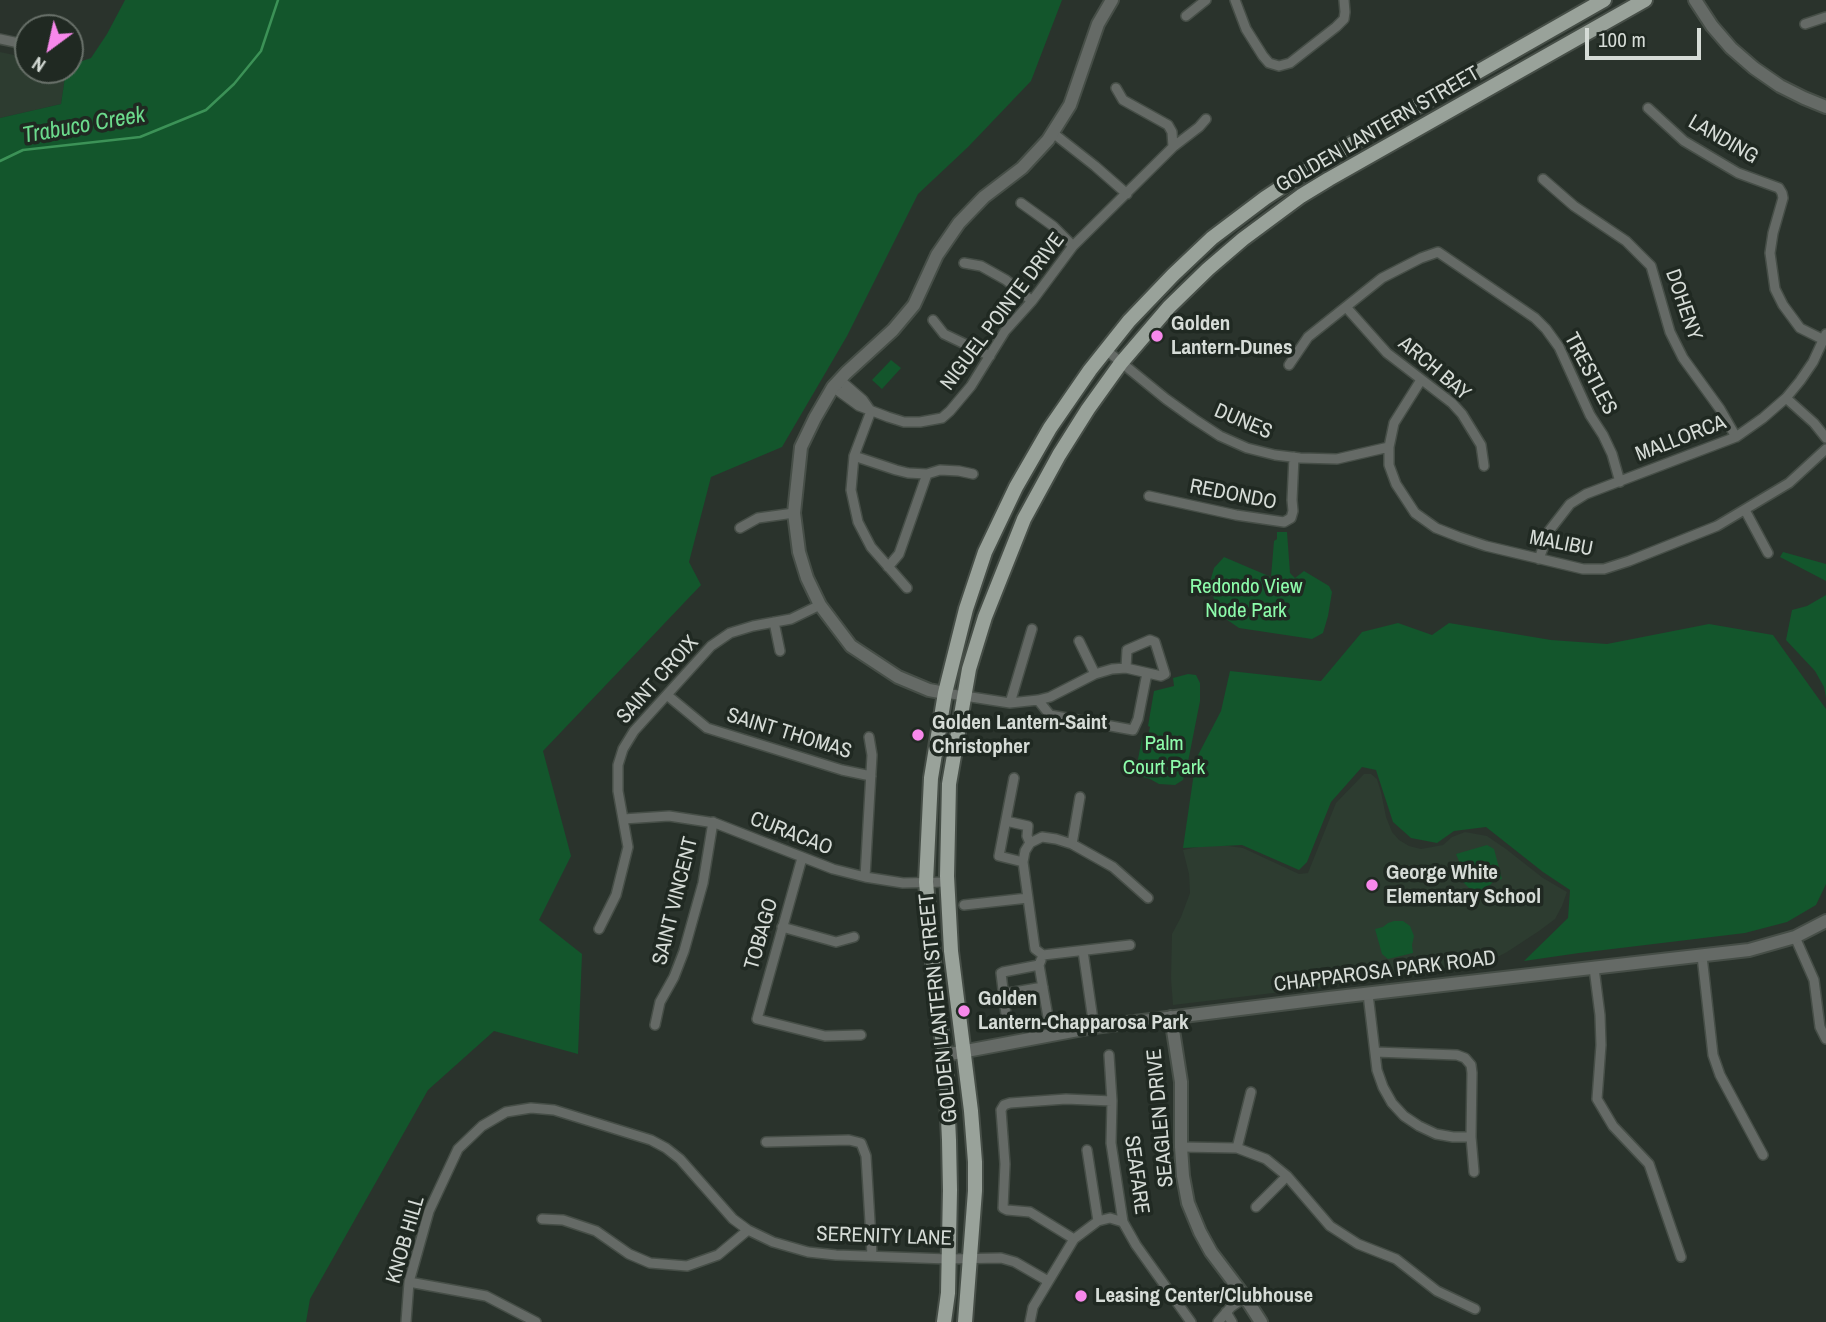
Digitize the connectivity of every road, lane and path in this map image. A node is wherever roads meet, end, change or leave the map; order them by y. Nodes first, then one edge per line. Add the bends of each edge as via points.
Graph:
1 (1112, 0) edge
2 (1206, 0) edge
3 (1234, 0) edge
4 (1343, 0) edge
5 (1604, 0) edge
6 (1645, 0) edge
7 (1695, 0) edge
8 (1186, 16) dead end
9 (1826, 17) edge
10 (1805, 24) dead end
11 (1116, 88) dead end
12 (1826, 107) edge
13 (1648, 108) dead end
14 (1206, 119) dead end
15 (1053, 133) junction
16 (1173, 147) junction
17 (1543, 179) dead end
18 (1127, 194) junction
19 (1021, 203) dead end
20 (1073, 246) junction
21 (964, 262) dead end
22 (1031, 301) junction
23 (1346, 307) junction
24 (933, 320) dead end
25 (1825, 337) edge
26 (1106, 350) junction
27 (990, 356) junction
28 (1121, 363) junction
29 (1289, 365) dead end
30 (1421, 380) junction
31 (836, 384) junction
32 (1786, 398) junction
33 (871, 411) junction
34 (1736, 436) junction
35 (1826, 438) edge
36 (1389, 447) junction
37 (1826, 449) edge
38 (854, 456) junction
39 (1294, 457) junction
40 (1484, 466) dead end
41 (928, 474) junction
42 (973, 474) dead end
43 (1620, 482) junction
44 (1149, 496) dead end
45 (1745, 510) junction
46 (794, 513) junction
47 (740, 528) dead end
48 (1768, 553) dead end
49 (1539, 559) junction
50 (888, 567) junction
51 (906, 588) dead end
52 (820, 604) junction
53 (775, 622) junction
54 (1032, 629) dead end
55 (1079, 641) dead end
56 (780, 651) dead end
57 (1126, 668) junction
58 (1147, 673) junction
59 (1095, 674) junction
60 (944, 693) junction
61 (667, 695) junction
62 (963, 696) junction
63 (1038, 700) junction
64 (1010, 702) junction
65 (869, 737) dead end
66 (871, 776) junction
67 (1014, 778) dead end
68 (1080, 797) dead end
69 (622, 819) junction
70 (1006, 821) junction
71 (713, 822) junction
72 (1030, 843) junction
73 (1072, 844) junction
74 (802, 858) junction
75 (1023, 862) junction
76 (865, 877) junction
77 (926, 882) junction
78 (947, 882) junction
79 (1028, 898) junction
80 (1148, 898) dead end
81 (964, 905) dead end
82 (1826, 922) edge
83 (782, 927) junction
84 (599, 929) dead end
85 (854, 937) dead end
86 (1795, 937) junction
87 (1130, 945) dead end
88 (1083, 951) junction
89 (1043, 955) junction
90 (1702, 957) junction
91 (1039, 965) junction
92 (1594, 968) junction
93 (1043, 987) junction
94 (1003, 993) junction
95 (1368, 994) junction
96 (1048, 1017) dead end
97 (1171, 1017) junction
98 (1007, 1023) dead end
99 (654, 1026) dead end
100 (1094, 1027) junction
101 (861, 1035) dead end
102 (1826, 1039) edge
103 (964, 1051) junction
104 (1376, 1052) junction
105 (945, 1055) junction
106 (1109, 1055) dead end
107 (1251, 1092) dead end
108 (1112, 1101) junction
109 (506, 1112) joint
110 (1471, 1137) junction
111 (766, 1142) dead end
112 (1181, 1147) junction
113 (1237, 1148) junction
114 (1087, 1150) dead end
115 (1763, 1155) dead end
116 (1474, 1172) dead end
117 (1287, 1176) junction
118 (1256, 1207) dead end
119 (542, 1219) dead end
120 (1098, 1221) junction
121 (1123, 1223) junction
122 (748, 1230) junction
123 (1074, 1239) junction
124 (872, 1255) junction
125 (1681, 1257) dead end
126 (969, 1258) junction
127 (948, 1259) junction
128 (1048, 1281) junction
129 (410, 1282) junction
130 (1245, 1297) junction
131 (1475, 1309) dead end
132 (1227, 1312) junction
133 (533, 1321) edge
134 (406, 1322) edge
135 (944, 1322) edge
136 (965, 1322) edge
137 (1030, 1322) edge
138 (1191, 1322) edge
139 (1218, 1322) edge
140 (1232, 1322) edge
141 (1261, 1322) edge

1 - 15 street via 1098,24 1070,105
2 - 8 street
3 - 4 street via 1269,64 1279,66 1290,63 1344,19
5 - 26 main road, GOLDEN LANTERN STREET via 1265,198 1186,262
6 - 28 main road, GOLDEN LANTERN STREET via 1329,178 1291,204 1208,269
7 - 12 street via 1731,48 1754,68
9 - 10 street
11 - 16 street via 1123,100 1168,125
13 - 25 street, LANDING via 1684,141 1738,173 1779,188 1783,198 1770,253 1775,289 1800,328
14 - 16 street, NIGUEL POINTE DRIVE
15 - 18 street
15 - 31 street via 1037,155 959,223 903,319
16 - 18 street, NIGUEL POINTE DRIVE
17 - 34 street, DOHENY via 1626,241 1651,266 1683,358
18 - 20 street, NIGUEL POINTE DRIVE
19 - 20 street
20 - 22 street, NIGUEL POINTE DRIVE
21 - 22 street via 1006,280
22 - 27 street, NIGUEL POINTE DRIVE
23 - 29 street via 1308,337
23 - 30 street, ARCH BAY via 1387,353
23 - 43 street, TRESTLES via 1382,278 1438,252 1546,329 1603,435
24 - 27 street via 944,334
25 - 32 street, MALLORCA
26 - 28 street, DUNES
26 - 60 main road, GOLDEN LANTERN STREET via 1050,428 985,552 965,608
27 - 33 street, NIGUEL POINTE DRIVE via 942,418 904,422
28 - 39 street, DUNES via 1220,436 1247,448
28 - 62 main road, GOLDEN LANTERN STREET via 1064,446 1024,519 985,617
30 - 36 street, MALIBU via 1394,423
30 - 40 street, ARCH BAY via 1462,414 1481,445
31 - 33 street, NIGUEL POINTE DRIVE via 863,400
31 - 46 street via 801,447
32 - 34 street, MALLORCA
32 - 35 street
33 - 38 street
34 - 43 street, MALLORCA
36 - 39 street, DUNES via 1337,459
36 - 49 street, MALIBU via 1396,484 1415,513 1459,537
37 - 45 street, MALIBU via 1789,482
38 - 41 street via 896,470
38 - 50 street via 851,490 858,522
39 - 44 street, REDONDO via 1293,511 1284,522
41 - 42 street via 940,470
41 - 50 street via 899,554
43 - 49 street, MALLORCA via 1570,504 1549,531
45 - 48 street
45 - 49 street, MALIBU via 1708,530 1604,569
46 - 47 street via 758,518
46 - 52 street via 799,552
50 - 51 street
52 - 53 street, SAINT CROIX
52 - 60 street via 852,646 898,677
53 - 56 street
53 - 61 street, SAINT CROIX via 730,634 711,646
54 - 64 street
55 - 59 street
57 - 58 street
57 - 58 street via 1127,650 1153,640 1166,674
57 - 59 street
58 - 63 street via 1133,730 1050,715
59 - 63 street
60 - 62 street
60 - 77 main road, GOLDEN LANTERN STREET via 931,778
61 - 66 street, SAINT THOMAS via 708,728
61 - 69 street, SAINT CROIX via 623,749 618,765
62 - 64 street
62 - 78 main road, GOLDEN LANTERN STREET via 949,784
63 - 64 street
65 - 66 street
66 - 76 street
67 - 70 street
68 - 73 street
69 - 71 street, CURACAO via 669,816
69 - 84 street, SAINT CROIX via 628,847 616,895
70 - 72 street via 1028,827
70 - 75 street via 999,856
71 - 74 street, CURACAO
71 - 99 street, SAINT VINCENT via 703,883 684,951
72 - 73 street via 1042,837
72 - 75 street
73 - 80 street via 1113,867
74 - 76 street, CURACAO
74 - 83 street, TOBAGO
75 - 79 street
76 - 77 street, CURACAO
77 - 78 street, CURACAO
77 - 105 main road, GOLDEN LANTERN STREET
78 - 103 main road, GOLDEN LANTERN STREET
79 - 81 street
79 - 89 street via 1035,949
82 - 86 street, CHAPPAROSA PARK ROAD
83 - 85 street via 836,942
83 - 101 street, TOBAGO via 757,1019 825,1036
86 - 90 street, CHAPPAROSA PARK ROAD
86 - 102 street via 1814,980
87 - 88 street
88 - 89 street
88 - 100 street
89 - 91 street
90 - 92 street, CHAPPAROSA PARK ROAD
90 - 115 street via 1713,1055
91 - 93 street
91 - 94 street via 1003,972
92 - 95 street, CHAPPAROSA PARK ROAD
92 - 125 street via 1601,1045 1597,1100 1612,1126 1649,1164
93 - 94 street
93 - 96 street
94 - 98 street
95 - 97 street, CHAPPAROSA PARK ROAD
95 - 104 street
97 - 100 street, CHAPPAROSA PARK ROAD
97 - 112 street, SEAGLEN DRIVE via 1181,1082
100 - 103 street, CHAPPAROSA PARK ROAD
103 - 105 street, CHAPPAROSA PARK ROAD
103 - 126 main road, GOLDEN LANTERN STREET via 975,1181
104 - 110 street via 1383,1087 1404,1116 1436,1134
104 - 110 street via 1465,1058 1472,1073
105 - 127 main road, GOLDEN LANTERN STREET
106 - 108 street, SEAFARE
107 - 113 street
108 - 121 street, SEAFARE via 1111,1143
108 - 123 street via 1010,1102 1001,1110 1003,1208 1030,1212
109 - 122 street, SERENITY LANE via 554,1110 651,1140 680,1159
109 - 129 street, KNOB HILL via 482,1126 458,1149 429,1211
110 - 116 street
111 - 124 street via 860,1143 866,1156
112 - 113 street
112 - 130 street, SEAGLEN DRIVE via 1188,1203 1211,1252
113 - 117 street via 1266,1159
114 - 120 street
117 - 118 street
117 - 131 street via 1330,1226 1358,1244 1396,1259 1437,1291
119 - 122 street via 563,1220 596,1231 650,1264 687,1266 718,1255
120 - 121 street via 1110,1218
120 - 123 street
121 - 138 street, SEAFARE
122 - 124 street, SERENITY LANE via 808,1252
123 - 128 street
124 - 127 street, SERENITY LANE
126 - 127 street, SERENITY LANE
126 - 128 street, SERENITY LANE via 1015,1262
126 - 136 main road, GOLDEN LANTERN STREET
127 - 135 main road, GOLDEN LANTERN STREET
128 - 137 street
129 - 133 street via 486,1296
129 - 134 street, KNOB HILL
130 - 132 street
130 - 141 street, SEAGLEN DRIVE
132 - 139 street
132 - 140 street

